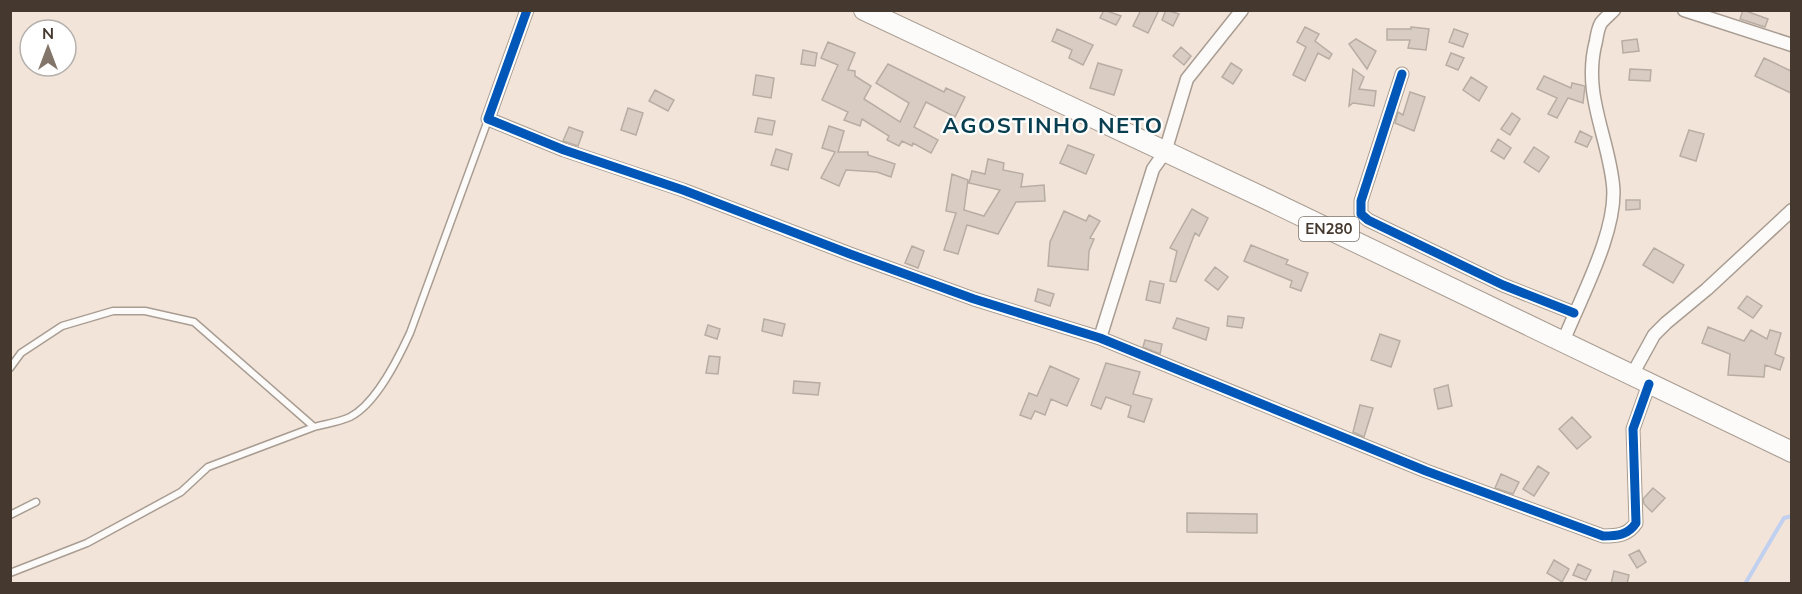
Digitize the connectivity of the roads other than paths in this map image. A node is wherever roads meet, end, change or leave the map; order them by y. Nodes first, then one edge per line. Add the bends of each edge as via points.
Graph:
1 (528, 10) edge
2 (864, 10) edge
3 (1242, 10) edge
4 (1614, 10) edge
5 (1684, 10) edge
6 (1791, 45) edge
7 (1402, 74) dead end
8 (488, 119) junction
9 (1165, 152) junction
10 (1791, 210) edge
11 (1574, 313) junction
12 (1100, 338) junction
13 (1563, 342) junction
14 (10, 368) edge
15 (1640, 380) junction
16 (314, 427) junction
17 (1791, 452) edge
18 (36, 502) dead end
19 (10, 515) edge
20 (10, 573) edge

1 - 8 street
2 - 9 main road, EN280
3 - 9 street via 1187,79
4 - 11 street via 1600,24 1593,53 1592,84 1594,110 1614,189 1611,224
5 - 6 street
7 - 11 street via 1361,201 1361,214 1503,285
8 - 12 street via 860,258
8 - 16 lane via 396,364 378,392 351,417
9 - 12 street via 1153,168
9 - 13 main road, EN280
10 - 15 street via 1654,335
11 - 13 street
12 - 15 street via 1426,471 1604,536 1630,532 1636,523 1633,429
13 - 15 main road, EN280
14 - 16 lane via 21,353 62,326 113,310 145,310 194,322
15 - 17 main road, EN280
16 - 20 lane via 208,467 181,492 87,543
18 - 19 lane

